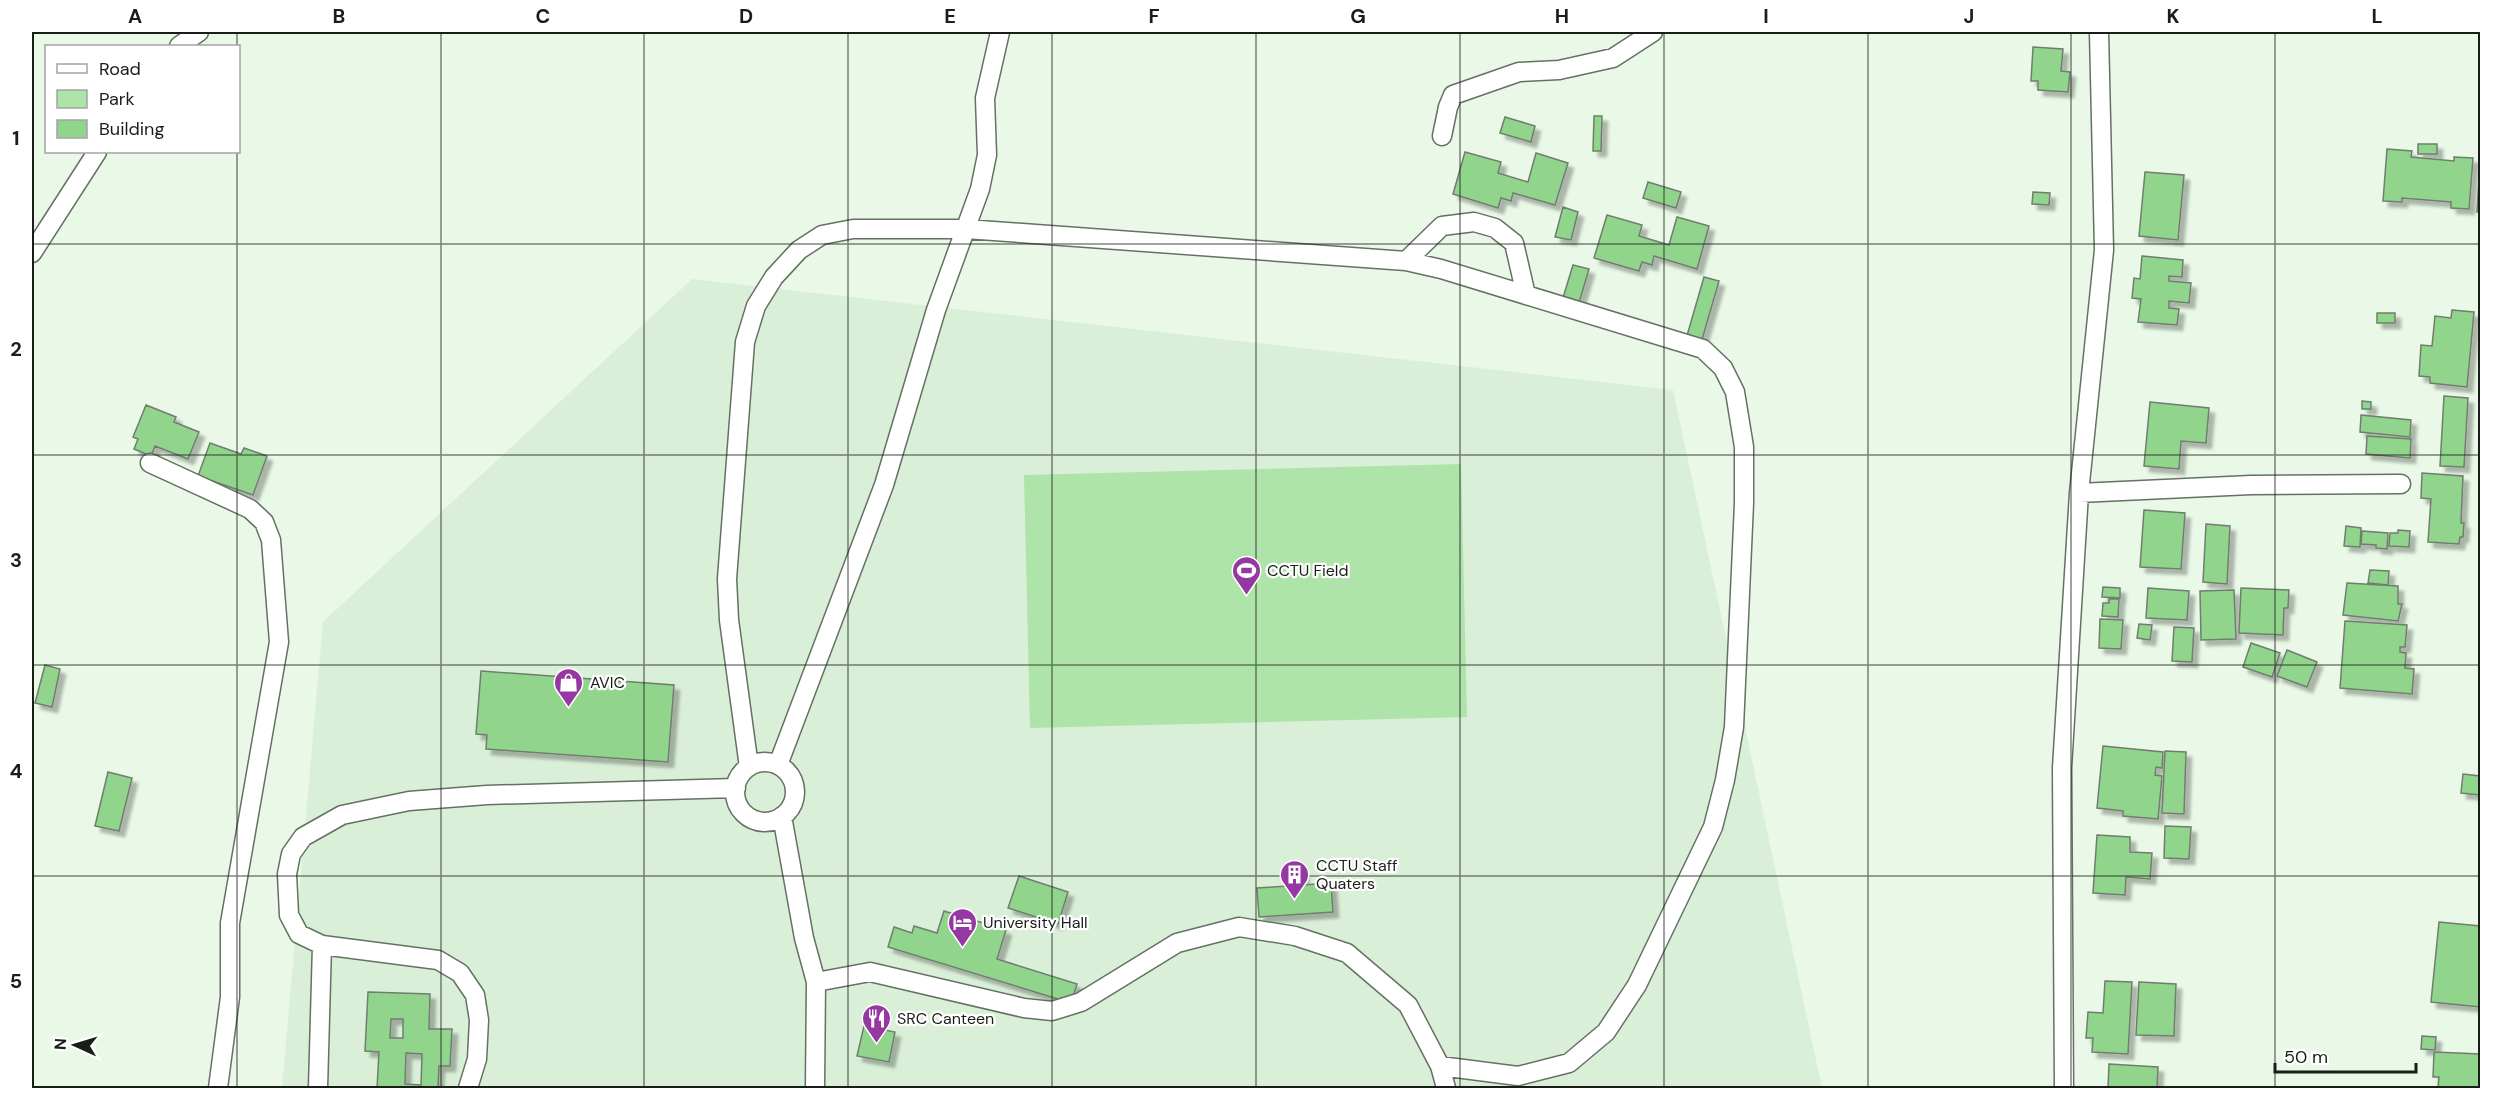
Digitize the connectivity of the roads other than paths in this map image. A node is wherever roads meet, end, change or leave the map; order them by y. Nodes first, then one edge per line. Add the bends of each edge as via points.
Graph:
1 (199, 32) edge
2 (1000, 32) edge
3 (1653, 32) edge
4 (2099, 32) edge
5 (181, 45) edge
6 (1442, 136) dead end
7 (96, 153) edge
8 (966, 229) junction
9 (32, 253) edge
10 (1406, 261) junction
11 (1526, 295) junction
12 (150, 463) dead end
13 (2401, 484) dead end
14 (2079, 493) junction
15 (778, 765) junction
16 (749, 767) junction
17 (736, 788) junction
18 (783, 816) junction
19 (322, 945) junction
20 (816, 982) junction
21 (1440, 1066) junction
22 (218, 1089) edge
23 (318, 1089) edge
24 (468, 1089) edge
25 (814, 1089) edge
26 (1446, 1089) edge
27 (2064, 1089) edge

1 - 5 street
2 - 8 street via 985,98 987,155
3 - 6 street via 1613,58 1559,70 1519,72 1453,95
4 - 14 street via 2104,250
7 - 9 street
8 - 10 street
8 - 15 street via 933,320 884,485
8 - 16 street via 852,229 822,235 799,250 774,277 756,306 745,342 727,579
10 - 11 street
10 - 11 street via 1442,225 1485,225 1514,243
11 - 21 street via 1703,349 1723,368 1735,392 1744,447 1744,503 1734,727 1713,827 1637,985 1605,1032 1569,1062 1518,1076
12 - 22 street via 250,509 264,522 271,540 279,642 230,923 230,997
13 - 14 street via 2251,485
14 - 27 street via 2062,768
15 - 16 street via 758,763
15 - 18 street via 787,771 795,789 790,809
16 - 17 street
17 - 18 street via 741,810 750,818 772,821
17 - 19 street via 487,795 409,801 342,815 303,837 291,854 287,874 289,915 300,934
18 - 20 street via 804,938
19 - 23 street
19 - 24 street via 438,960 460,973 475,995 479,1020 477,1059
20 - 21 street via 870,972 1052,1011 1081,1002 1177,944 1239,927 1295,936 1347,953 1408,1005
20 - 25 street
21 - 26 street

